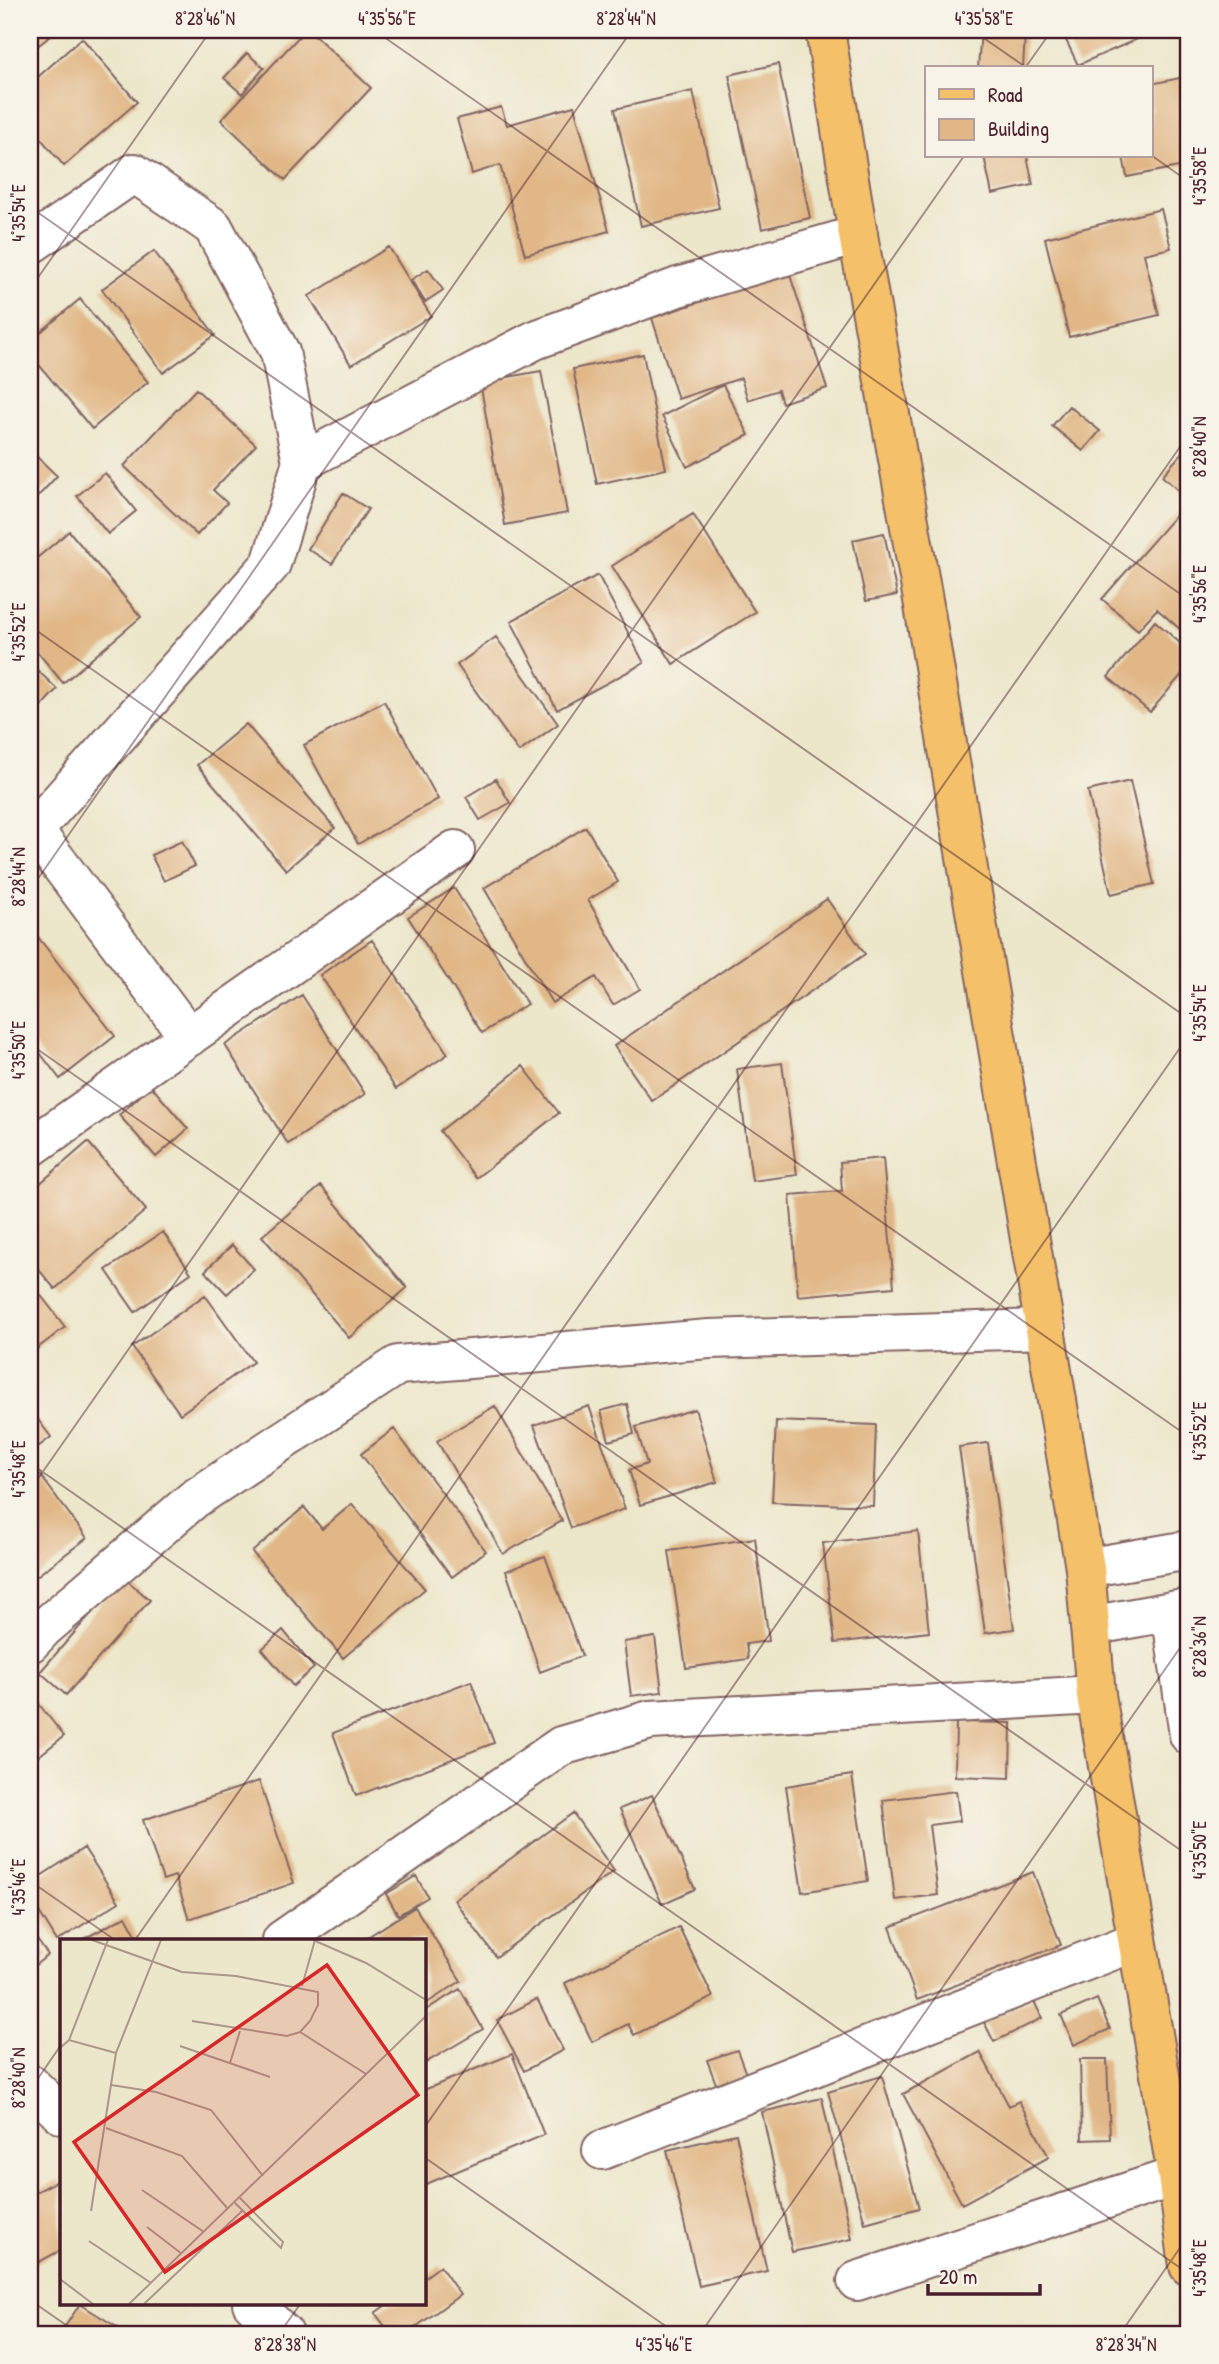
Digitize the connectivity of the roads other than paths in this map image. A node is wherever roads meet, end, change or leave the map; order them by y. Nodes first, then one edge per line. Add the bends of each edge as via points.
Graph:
1 (825, 30) edge
2 (858, 235) junction
3 (30, 245) edge
4 (302, 462) junction
5 (32, 832) edge
6 (455, 850) dead end
7 (189, 1037) junction
8 (30, 1148) edge
9 (1046, 1329) junction
10 (1189, 1550) edge
11 (1085, 1569) junction
12 (1180, 1610) edge
13 (1090, 1626) junction
14 (30, 1643) edge
15 (1096, 1695) junction
16 (1189, 1735) edge
17 (285, 1939) edge
18 (1137, 1941) junction
19 (601, 2150) dead end
20 (1177, 2176) junction
21 (1189, 2266) edge
22 (857, 2281) dead end
23 (253, 2304) edge
24 (284, 2334) edge

1 - 2 main road
2 - 4 street via 678,287 535,340
2 - 9 main road
3 - 4 street via 134,173 213,227 280,352
4 - 5 street via 271,564
5 - 7 street
6 - 7 street
7 - 8 street
9 - 11 main road
9 - 14 street via 709,1339 398,1365 194,1499
10 - 11 street
11 - 13 main road
12 - 13 street
12 - 16 street
13 - 15 main road
15 - 17 street via 650,1720 561,1746
15 - 18 main road
18 - 19 street
18 - 20 main road
20 - 21 main road
20 - 22 street
23 - 24 street

